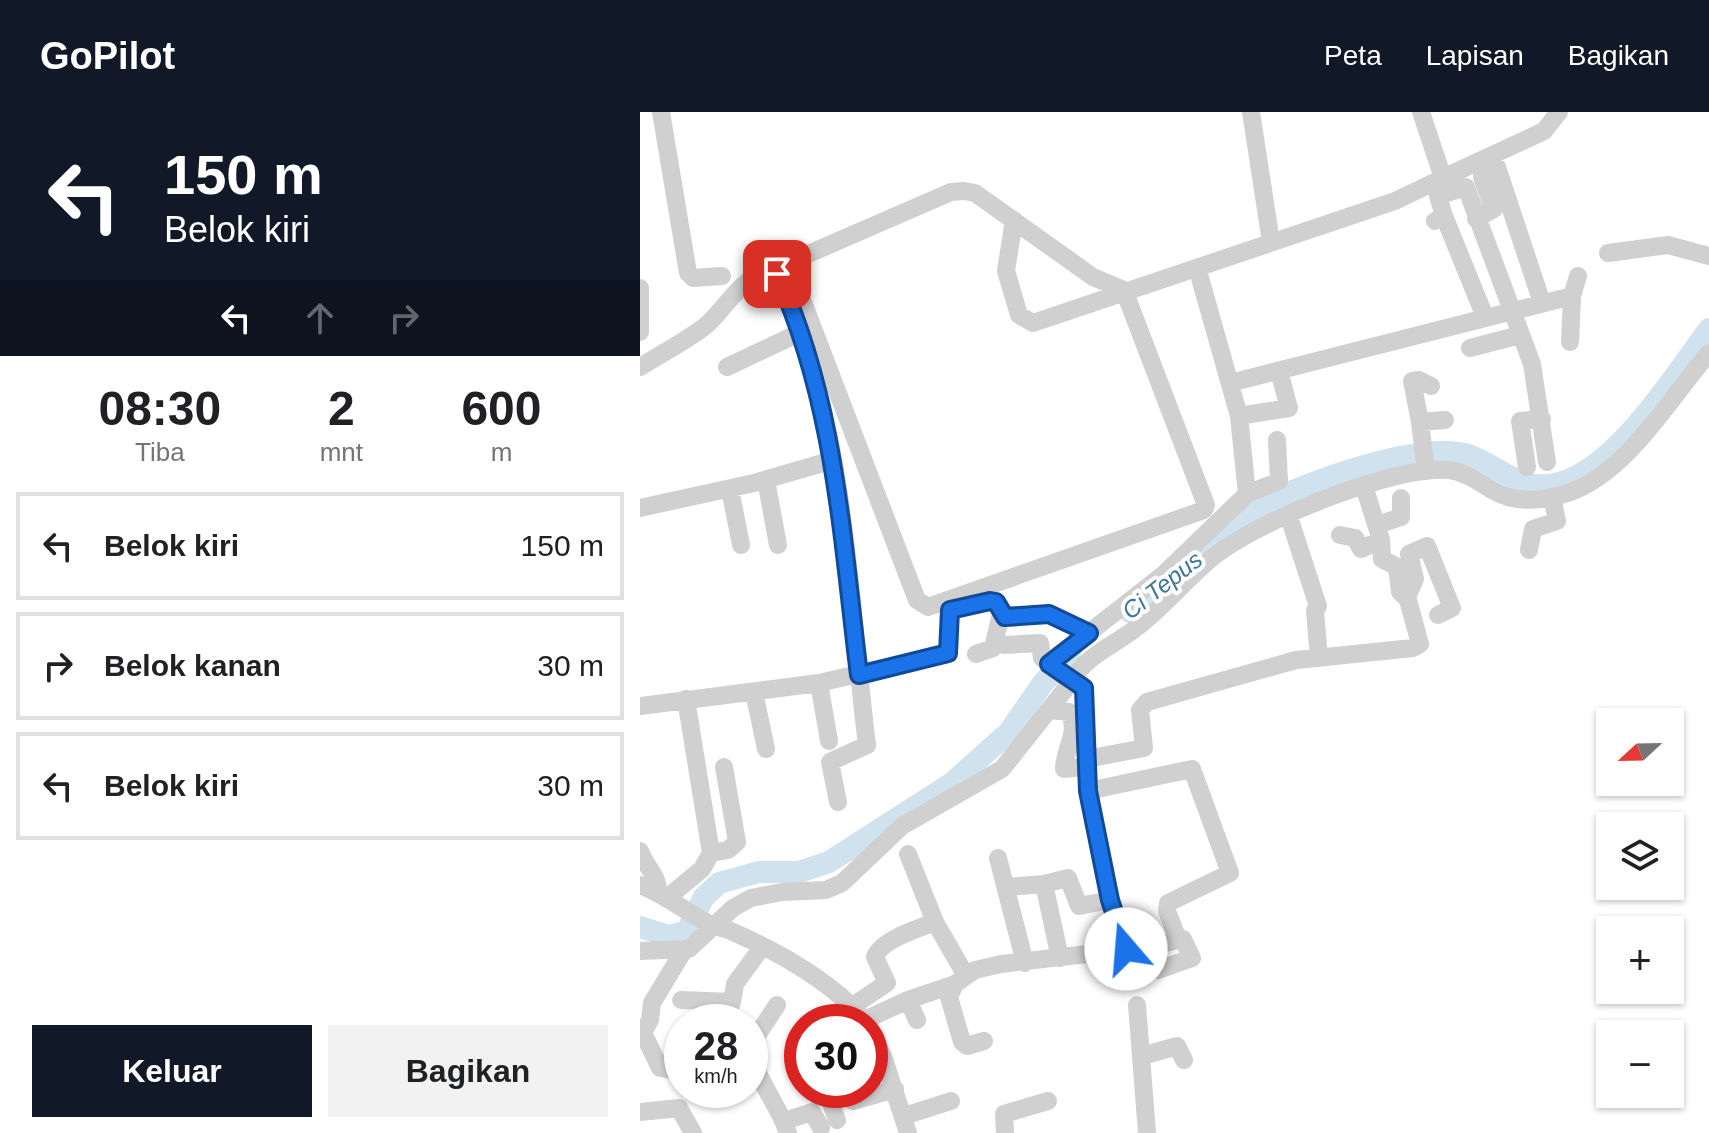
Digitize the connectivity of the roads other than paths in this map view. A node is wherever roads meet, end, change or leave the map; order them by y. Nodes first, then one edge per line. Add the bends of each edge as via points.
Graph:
1 (661, 112) edge
2 (1251, 112) edge
3 (1421, 112) edge
4 (1559, 112) edge
5 (1443, 178) junction
6 (1476, 219) junction
7 (1014, 220) junction
8 (1271, 242) junction
9 (1608, 253) dead end
10 (1709, 256) edge
11 (722, 276) dead end
12 (1578, 276) dead end
13 (1200, 278) dead end
14 (640, 288) edge
15 (1124, 290) junction
16 (1572, 296) junction
17 (1542, 303) junction
18 (1510, 313) junction
19 (1485, 317) junction
20 (640, 332) edge
21 (801, 332) junction
22 (1520, 335) junction
23 (1570, 342) dead end
24 (1470, 348) dead end
25 (1709, 353) edge
26 (640, 367) edge
27 (727, 367) dead end
28 (1279, 371) junction
29 (1230, 383) junction
30 (1431, 386) dead end
31 (1239, 416) junction
32 (1542, 419) junction
33 (1445, 420) dead end
34 (1420, 422) junction
35 (1277, 440) dead end
36 (833, 460) junction
37 (1547, 462) dead end
38 (1527, 467) dead end
39 (1425, 468) junction
40 (766, 480) junction
41 (1364, 486) junction
42 (730, 489) junction
43 (1247, 494) junction
44 (1552, 497) junction
45 (1401, 498) dead end
46 (640, 508) edge
47 (1288, 514) junction
48 (1379, 532) junction
49 (1340, 535) dead end
50 (741, 545) dead end
51 (778, 545) dead end
52 (1529, 550) dead end
53 (1407, 597) junction
54 (1001, 614) junction
55 (1438, 615) dead end
56 (1089, 633) junction
57 (1004, 645) dead end
58 (976, 654) dead end
59 (1319, 658) junction
60 (1051, 665) junction
61 (859, 675) junction
62 (1069, 680) junction
63 (819, 683) junction
64 (754, 692) junction
65 (686, 699) junction
66 (640, 706) edge
67 (1049, 710) junction
68 (829, 741) dead end
69 (766, 749) dead end
70 (1086, 763) junction
71 (724, 767) dead end
72 (1088, 791) junction
73 (838, 802) dead end
74 (640, 851) edge
75 (711, 853) junction
76 (908, 854) dead end
77 (998, 858) dead end
78 (1044, 884) junction
79 (640, 885) edge
80 (1006, 887) junction
81 (663, 895) junction
82 (1110, 900) junction
83 (935, 922) junction
84 (711, 925) junction
85 (762, 947) junction
86 (1126, 949) junction
87 (684, 950) junction
88 (640, 951) edge
89 (1060, 958) junction
90 (1025, 963) junction
91 (955, 990) junction
92 (681, 1000) dead end
93 (908, 1000) junction
94 (732, 1002) joint
95 (843, 1004) edge
96 (873, 1004) edge
97 (777, 1005) dead end
98 (1137, 1005) dead end
99 (888, 1009) edge
100 (768, 1019) edge
101 (917, 1020) dead end
102 (640, 1039) edge
103 (984, 1041) dead end
104 (1142, 1056) junction
105 (1184, 1060) dead end
106 (664, 1069) edge
107 (888, 1074) edge
108 (895, 1089) junction
109 (888, 1091) edge
110 (768, 1098) edge
111 (951, 1101) dead end
112 (1048, 1101) dead end
113 (828, 1108) edge
114 (640, 1112) edge
115 (906, 1124) edge
116 (786, 1127) edge
117 (693, 1133) edge
118 (1005, 1133) edge
119 (1147, 1133) edge

1 - 11 street via 688,273 693,278
2 - 8 street
3 - 5 street
4 - 5 street via 1544,131
5 - 8 street via 1395,201
6 - 17 street via 1494,209 1482,177 1497,167
6 - 18 street
6 - 19 street via 1464,186 1438,196 1440,218
7 - 15 street via 1093,277
7 - 15 street via 1006,271 1024,321 1033,323
7 - 15 street via 975,193 951,192 790,264 920,605 942,603 1204,510 1206,498
8 - 15 street
9 - 10 street via 1668,245
12 - 16 street
13 - 29 street
14 - 20 street
16 - 17 street
16 - 23 street
17 - 18 street
18 - 19 street
18 - 22 street
19 - 28 street
21 - 26 street via 777,274 771,271 738,290 706,325
21 - 27 street
21 - 36 street
22 - 24 street
22 - 32 street via 1532,364
25 - 44 street via 1646,434 1589,484
28 - 29 street
28 - 31 street via 1292,417
29 - 31 street
30 - 34 street via 1412,381
31 - 43 street
32 - 37 street
32 - 38 street via 1520,421
33 - 34 street
34 - 39 street
35 - 43 street via 1279,481
36 - 40 street
36 - 61 street
39 - 41 street
39 - 44 street via 1449,470 1511,499
40 - 42 street
40 - 51 street
41 - 47 street
41 - 48 street
42 - 46 street
42 - 50 street
43 - 56 street via 1164,574
44 - 52 street via 1557,521 1533,529
45 - 48 street via 1401,517
47 - 59 street via 1318,606
47 - 62 street via 1206,563 1167,602
48 - 49 street via 1361,549 1355,538
48 - 53 street via 1382,559 1397,567 1400,592
53 - 55 street via 1415,579 1409,553 1428,547 1452,608
53 - 59 street via 1421,641 1417,646
54 - 56 street via 1049,614
54 - 58 street via 993,648
54 - 61 street via 993,601 951,610 949,653
56 - 60 street
57 - 60 street via 1040,643 1041,655
59 - 70 street via 1147,702 1140,710 1144,748
60 - 62 street
61 - 63 street
61 - 73 street via 867,745 830,762
62 - 67 street
62 - 70 street via 1084,688
63 - 64 street
63 - 68 street
64 - 65 street
64 - 69 street
65 - 66 street
65 - 75 street
67 - 70 street via 1069,712 1073,720 1064,769
67 - 84 street via 1002,769 902,826 842,883 826,890 751,898
70 - 72 street
71 - 75 street via 737,842
72 - 82 street
72 - 86 street via 1192,769 1230,873 1168,903 1185,944 1150,954
74 - 81 street
75 - 81 street via 702,869
76 - 83 street
77 - 80 street
78 - 80 street
78 - 82 street via 1068,878 1078,906
78 - 89 street
79 - 81 street
80 - 90 street
81 - 84 street
82 - 86 street
83 - 91 street
83 - 96 street via 876,952 887,983
84 - 85 street
84 - 87 street
85 - 94 street via 735,984
85 - 95 street
86 - 89 street
87 - 88 street
87 - 102 street via 652,1003
89 - 90 street
90 - 91 street via 1001,964
91 - 93 street
91 - 103 street via 964,1045
92 - 94 street
93 - 99 street
93 - 101 street
97 - 100 street
98 - 104 street
102 - 106 street via 646,1039
104 - 105 street via 1176,1046
104 - 119 street
107 - 108 street
108 - 109 street
108 - 115 street
110 - 116 street via 779,1108
111 - 115 street
112 - 118 street via 1004,1114
113 - 116 street via 829,1124 812,1112
114 - 117 street via 679,1108

